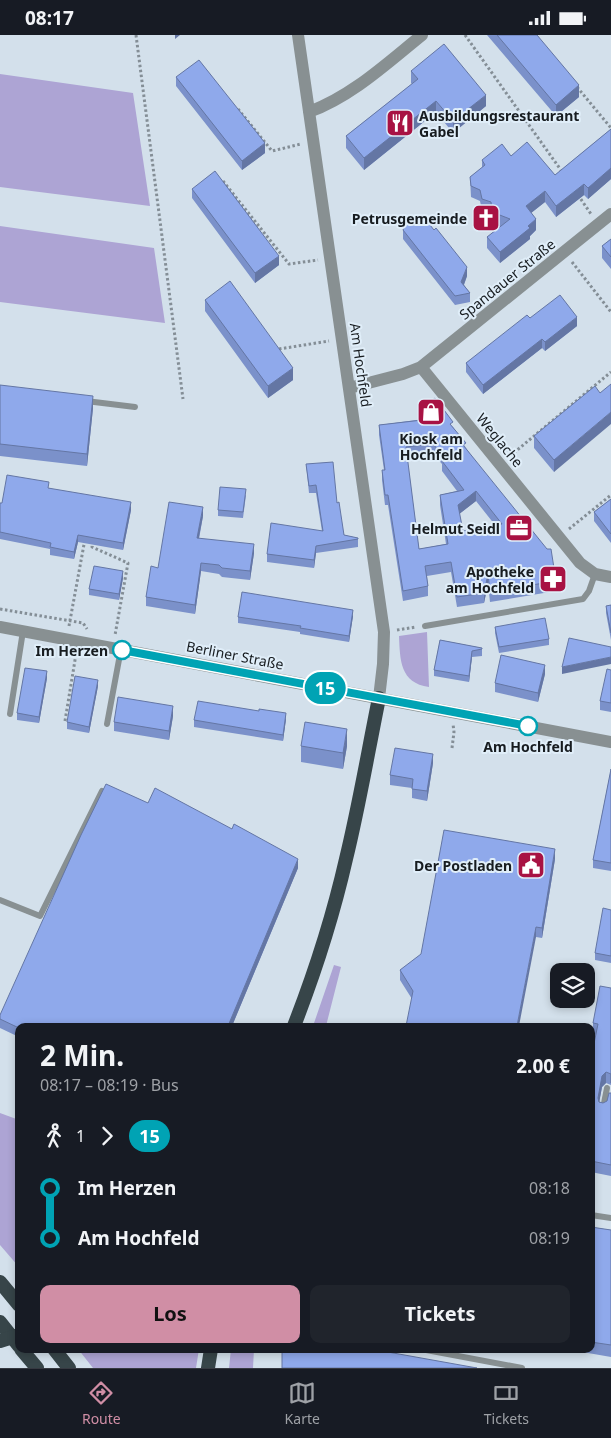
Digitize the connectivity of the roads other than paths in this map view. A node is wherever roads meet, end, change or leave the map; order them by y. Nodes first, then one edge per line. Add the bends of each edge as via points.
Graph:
1 (298, 35) edge
2 (422, 35) edge
3 (309, 112) junction
4 (611, 214) edge
5 (421, 367) junction
6 (349, 387) junction
7 (77, 400) edge
8 (135, 407) dead end
9 (595, 574) junction
10 (611, 577) edge
11 (425, 626) road end
12 (0, 627) edge
13 (23, 631) junction
14 (117, 649) junction
15 (379, 698) junction
16 (10, 714) dead end
17 (107, 724) dead end
18 (611, 742) edge
19 (102, 791) edge
20 (0, 900) edge
21 (295, 1023) edge
22 (607, 1088) dead end
23 (608, 1098) edge
24 (603, 1109) edge
25 (595, 1216) edge
26 (611, 1218) edge
27 (0, 1282) edge
28 (15, 1300) edge
29 (0, 1322) edge
30 (15, 1336) edge
31 (0, 1341) edge
32 (15, 1341) edge
33 (25, 1353) edge
34 (57, 1353) edge
35 (210, 1353) edge
36 (442, 1353) edge
37 (36, 1368) edge
38 (69, 1368) edge
39 (208, 1368) edge
40 (522, 1368) edge

1 - 3 street, Am Hochfeld
2 - 3 street via 347,95
3 - 6 street, Am Hochfeld
4 - 5 street, Spandauer Straße
5 - 6 street
5 - 9 street, Weglache via 580,563
6 - 15 street, Am Hochfeld via 384,632
7 - 8 lane
9 - 10 street, Weglache
9 - 11 lane via 589,591 582,599
12 - 13 street, Berliner Straße
13 - 14 street, Berliner Straße
13 - 16 lane
14 - 15 street, Berliner Straße
14 - 17 lane
15 - 18 street, Berliner Straße
15 - 21 highway via 341,881
19 - 20 lane via 40,917
22 - 23 lane
23 - 24 lane
25 - 26 lane
27 - 28 highway
29 - 32 highway
30 - 31 highway, bridge
33 - 37 highway
34 - 38 highway
35 - 39 highway
36 - 40 lane

